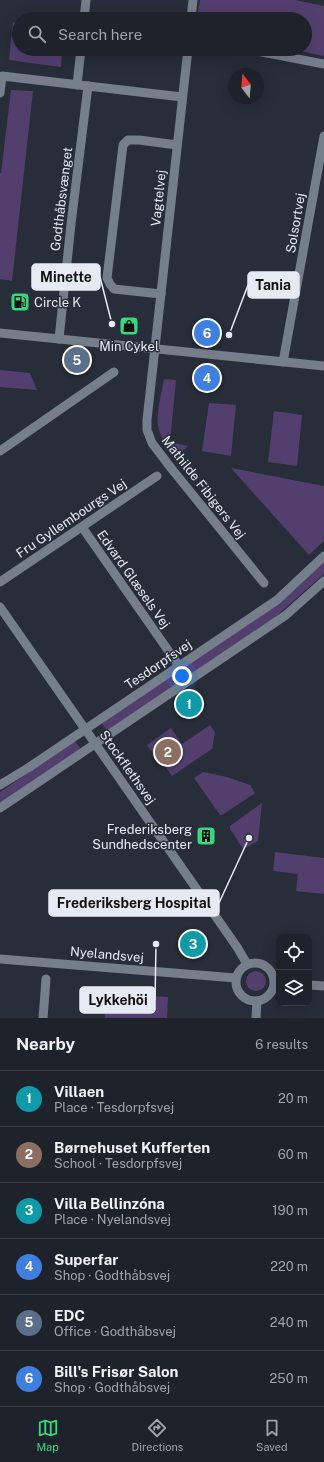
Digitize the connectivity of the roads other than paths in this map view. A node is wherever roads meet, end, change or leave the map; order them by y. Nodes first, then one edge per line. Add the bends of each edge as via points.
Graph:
1 (86, 0) edge
2 (193, 0) edge
3 (85, 12) edge
4 (192, 12) edge
5 (80, 56) edge
6 (187, 56) edge
7 (282, 56) edge
8 (324, 64) edge
9 (77, 85) junction
10 (88, 86) junction
11 (0, 93) edge
12 (182, 97) junction
13 (324, 136) edge
14 (177, 145) junction
15 (161, 294) junction
16 (0, 333) edge
17 (59, 339) junction
18 (154, 350) junction
19 (282, 362) junction
20 (324, 366) edge
21 (114, 372) dead end
22 (0, 451) edge
23 (157, 476) dead end
24 (82, 527) junction
25 (324, 556) edge
26 (324, 581) edge
27 (0, 582) edge
28 (264, 583) dead end
29 (0, 607) edge
30 (178, 666) junction
31 (86, 729) junction
32 (96, 744) junction
33 (1, 781) edge
34 (0, 808) edge
35 (0, 959) edge
36 (247, 964) junction
37 (236, 978) junction
38 (46, 979) dead end
39 (276, 980) edge
40 (276, 984) edge
41 (312, 985) edge
42 (324, 986) edge
43 (257, 1001) junction
44 (43, 1018) edge
45 (256, 1018) edge

1 - 3 street
2 - 4 street
5 - 9 street
6 - 12 street, Vagtelvej
7 - 8 street
9 - 10 street
9 - 11 street via 2,76
10 - 12 street
10 - 17 street, Godthåbsvænget
12 - 14 street, Vagtelvej
13 - 19 street, Solsortvej
14 - 15 street, Vagtelvej
14 - 15 street via 128,140 123,145 107,278 114,289
15 - 18 street, Vagtelvej
16 - 17 street
17 - 18 street
18 - 19 street
18 - 28 street, Mathilde Fibigers Vej via 147,420 147,430 152,443
19 - 20 street
21 - 22 street
23 - 24 street, Fru Gyllembourgs Vej
24 - 27 street, Fru Gyllembourgs Vej
24 - 30 street, Edvard Glæsels Vej
25 - 30 street, Tesdorpfsvej via 277,600
26 - 32 street via 286,615
29 - 31 street, Stockflethsvej
30 - 31 street, Tesdorpfsvej
31 - 32 street, Stockflethsvej
31 - 33 street, Tesdorpfsvej via 28,768
32 - 34 street
32 - 36 street, Stockflethsvej via 233,940
35 - 37 street, Nyelandsvej
36 - 37 street
36 - 39 street via 255,962 266,966
37 - 43 street via 239,992 246,999
38 - 44 street
40 - 43 street via 269,995
41 - 42 street
43 - 45 street

